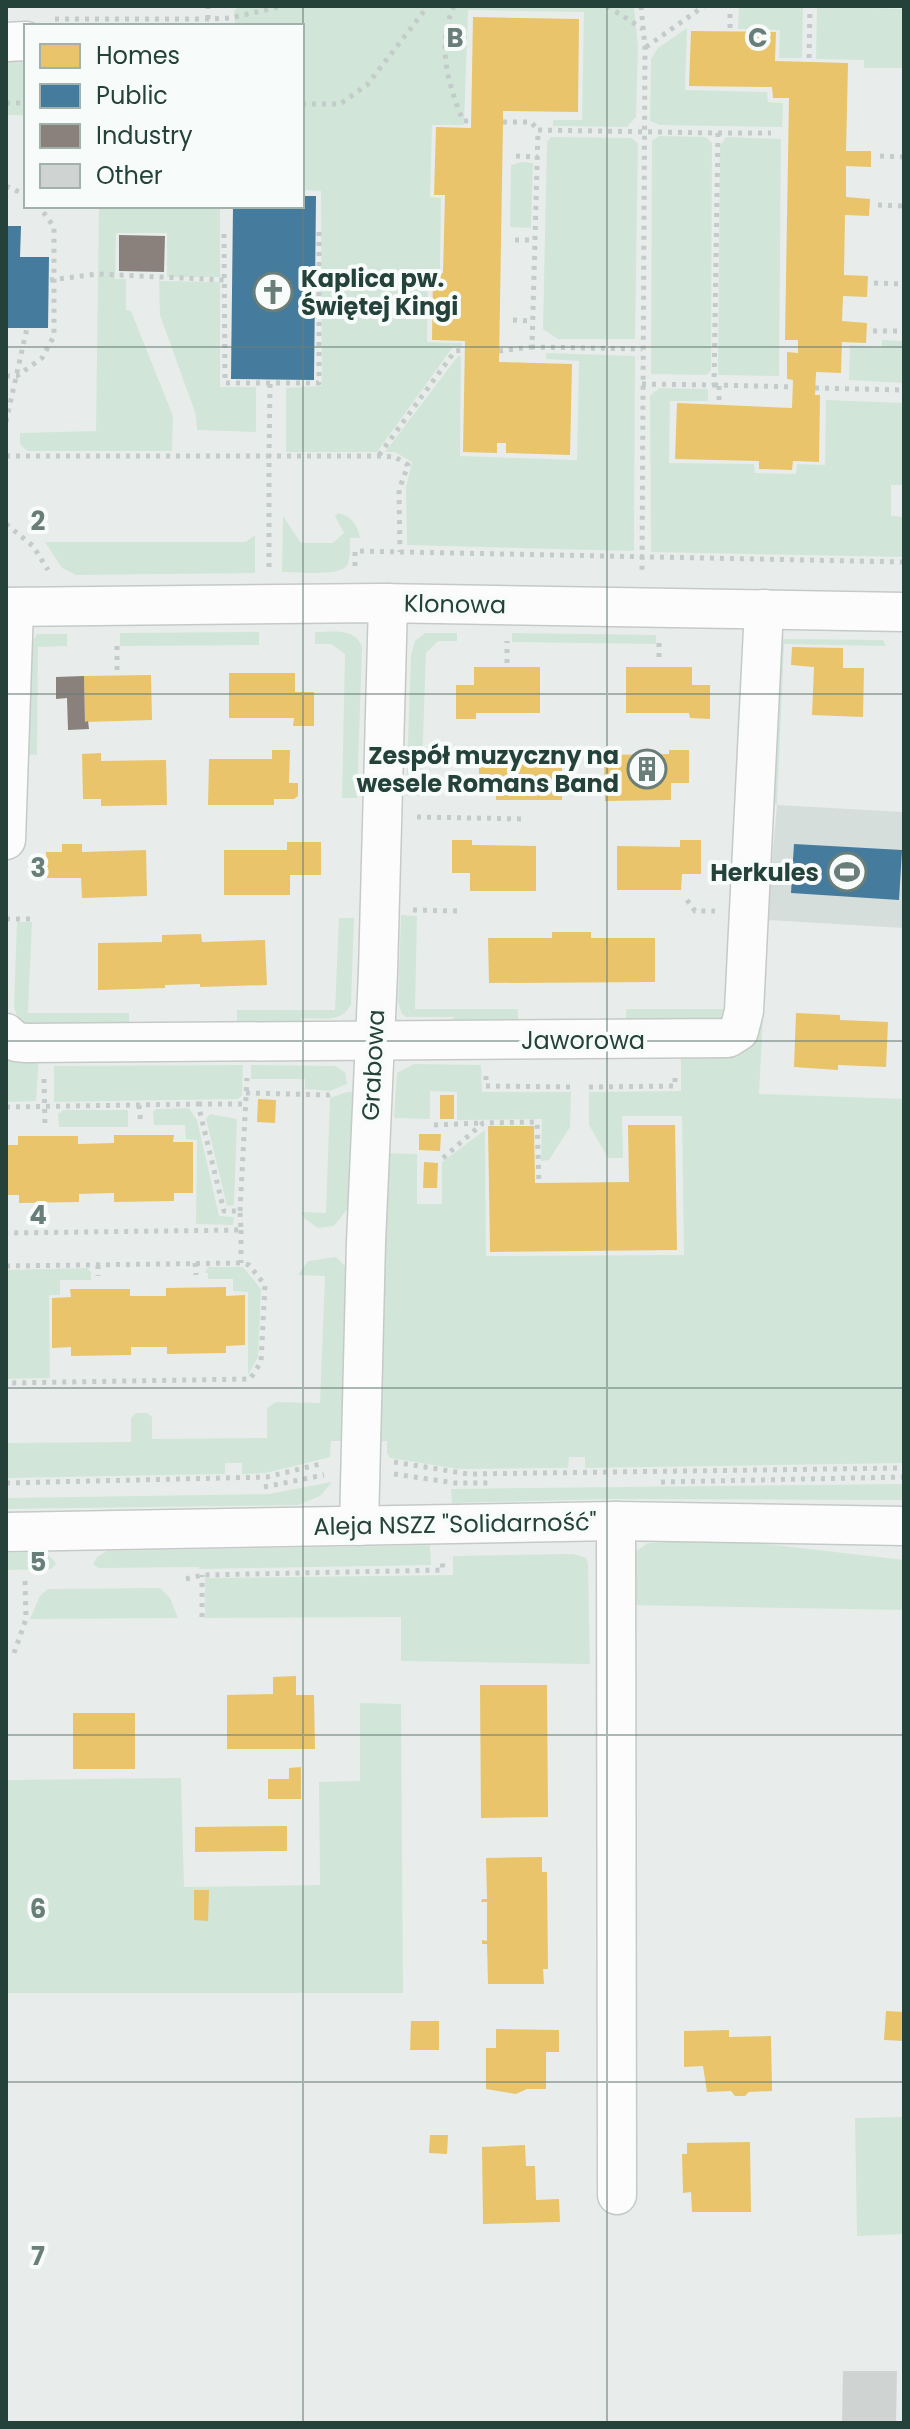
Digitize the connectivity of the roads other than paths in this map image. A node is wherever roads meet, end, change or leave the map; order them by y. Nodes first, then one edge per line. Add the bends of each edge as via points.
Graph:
1 (388, 603) junction
2 (10, 607) edge
3 (764, 609) junction
4 (904, 612) edge
5 (6, 840) edge
6 (6, 1033) edge
7 (374, 1042) junction
8 (616, 1521) junction
9 (359, 1526) junction
10 (904, 1526) edge
11 (6, 1532) edge
12 (617, 2195) dead end

1 - 2 street, Klonowa
1 - 3 street, Klonowa
1 - 7 street, Grabowa
2 - 5 street
3 - 4 street, Klonowa
3 - 7 street, Jaworowa via 739,1031 717,1040
6 - 7 street, Jaworowa via 26,1043
7 - 9 street, Grabowa
8 - 9 street, Aleja NSZZ "Solidarność"
8 - 10 street, Aleja NSZZ "Solidarność"
8 - 12 street
9 - 11 street, Aleja NSZZ "Solidarność"

